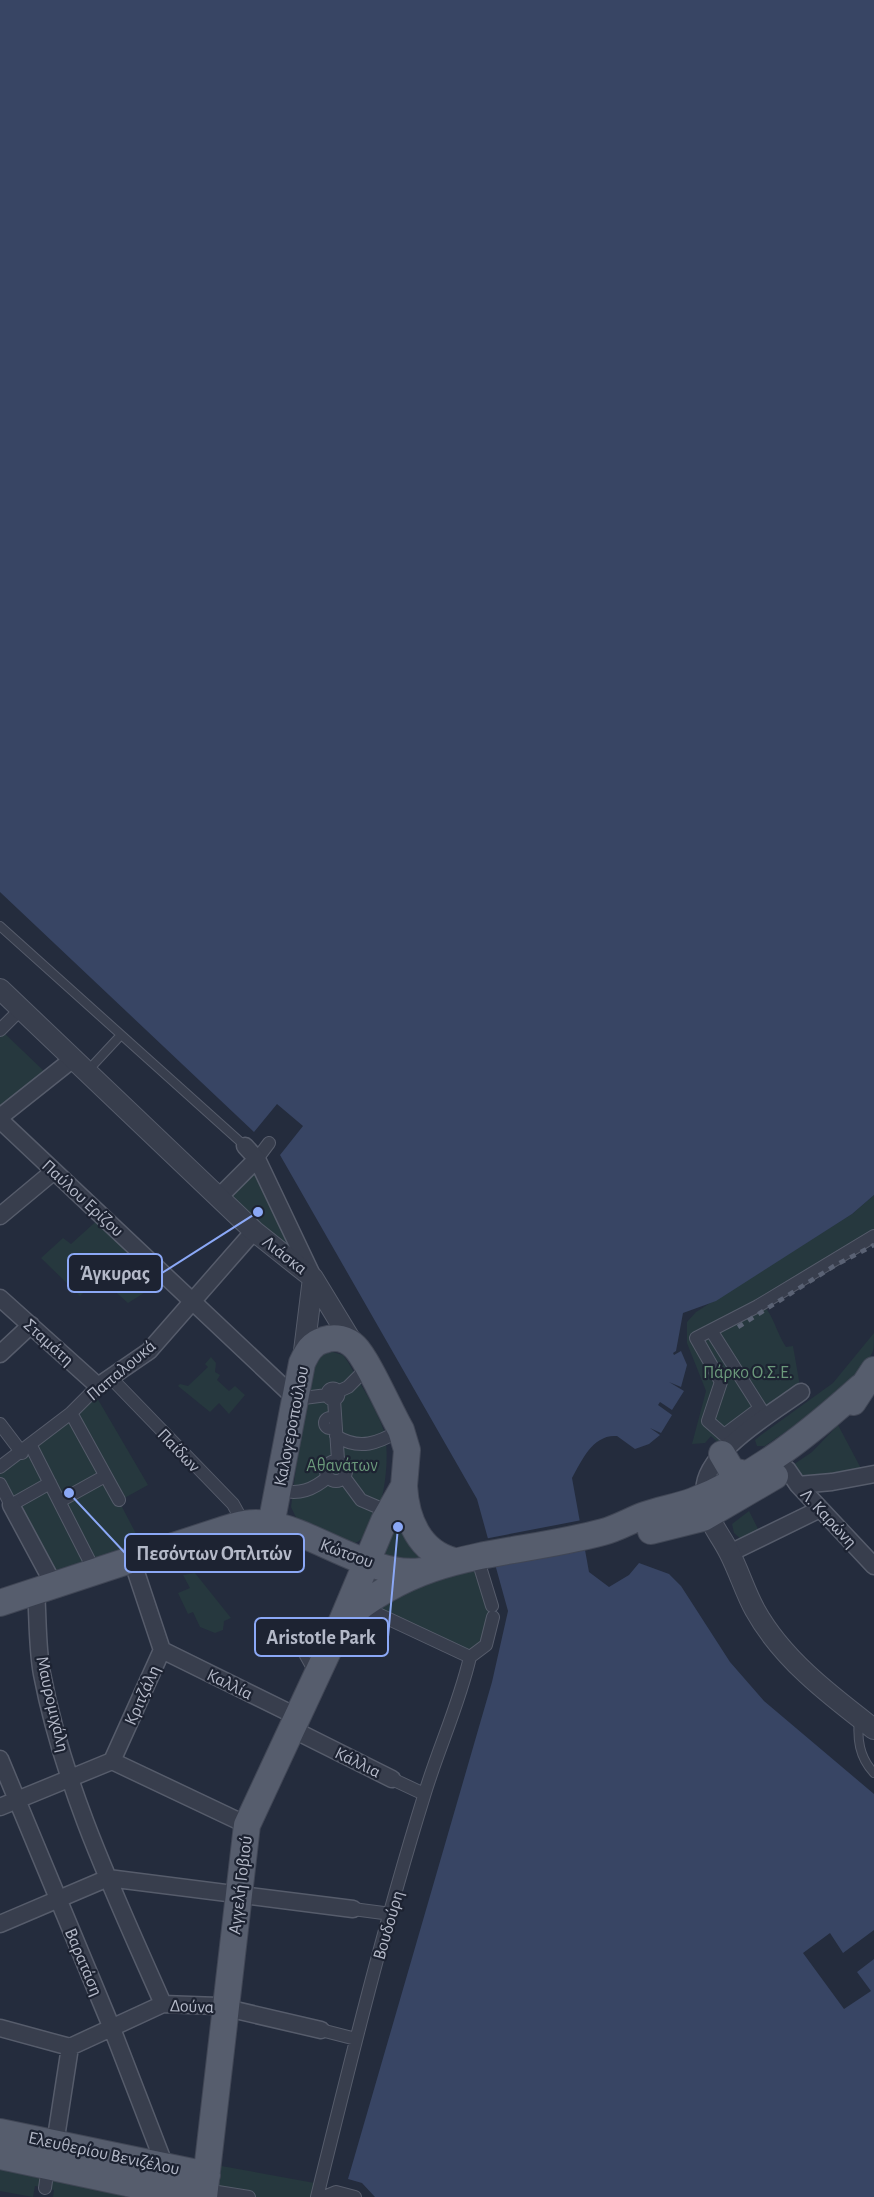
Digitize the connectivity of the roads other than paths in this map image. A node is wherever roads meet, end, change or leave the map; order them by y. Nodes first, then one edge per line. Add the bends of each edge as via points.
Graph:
1 (0, 926) edge
2 (0, 989) edge
3 (21, 1009) junction
4 (0, 1030) edge
5 (121, 1035) junction
6 (85, 1065) junction
7 (0, 1118) edge
8 (269, 1143) dead end
9 (245, 1146) joint
10 (256, 1159) junction
11 (54, 1171) junction
12 (219, 1197) junction
13 (0, 1216) edge
14 (254, 1231) junction
15 (874, 1236) edge
16 (313, 1278) junction
17 (0, 1298) edge
18 (192, 1300) junction
19 (30, 1325) junction
20 (712, 1332) junction
21 (0, 1354) edge
22 (363, 1360) junction
23 (303, 1363) junction
24 (868, 1378) edge
25 (104, 1382) junction
26 (801, 1392) dead end
27 (333, 1396) junction
28 (296, 1399) junction
29 (72, 1413) junction
30 (763, 1413) junction
31 (0, 1424) edge
32 (336, 1429) junction
33 (400, 1430) junction
34 (27, 1449) junction
35 (722, 1454) junction
36 (338, 1460) junction
37 (0, 1467) edge
38 (745, 1474) junction
39 (874, 1474) edge
40 (105, 1476) junction
41 (328, 1477) junction
42 (344, 1477) junction
43 (792, 1477) junction
44 (50, 1483) junction
45 (0, 1484) edge
46 (404, 1486) junction
47 (279, 1490) junction
48 (119, 1500) dead end
49 (60, 1501) junction
50 (11, 1505) junction
51 (710, 1507) junction
52 (820, 1509) junction
53 (389, 1512) junction
54 (244, 1524) junction
55 (271, 1524) junction
56 (729, 1552) junction
57 (132, 1560) junction
58 (455, 1560) junction
59 (367, 1562) junction
60 (874, 1566) edge
61 (95, 1572) junction
62 (45, 1588) junction
63 (0, 1603) edge
64 (351, 1613) junction
65 (316, 1627) dead end
66 (162, 1650) junction
67 (470, 1657) junction
68 (316, 1678) junction
69 (295, 1723) junction
70 (867, 1724) edge
71 (0, 1759) edge
72 (112, 1761) junction
73 (874, 1773) edge
74 (71, 1779) junction
75 (392, 1779) joint
76 (424, 1794) junction
77 (17, 1800) junction
78 (0, 1807) edge
79 (247, 1825) junction
80 (108, 1878) junction
81 (239, 1894) junction
82 (58, 1898) junction
83 (353, 1909) joint
84 (391, 1914) junction
85 (0, 1924) edge
86 (163, 2004) junction
87 (226, 2007) junction
88 (111, 2026) junction
89 (0, 2028) edge
90 (321, 2030) joint
91 (356, 2039) junction
92 (70, 2047) junction
93 (0, 2132) edge
94 (0, 2157) edge
95 (50, 2166) junction
96 (165, 2166) junction
97 (124, 2190) edge
98 (202, 2190) edge
99 (249, 2197) edge
100 (317, 2197) edge
101 (324, 2197) edge
102 (355, 2197) edge

1 - 5 lane
2 - 3 street, Λιάσκα
3 - 4 street
3 - 6 street, Λιάσκα
5 - 6 lane
5 - 9 lane
6 - 7 street
6 - 12 street, Λιάσκα
7 - 11 street, Παύλου Ερίζου
8 - 10 street
9 - 10 street
10 - 12 street
10 - 16 street
11 - 13 street
11 - 18 street, Παύλου Ερίζου
12 - 14 street, Λιάσκα
14 - 16 street, Λιάσκα
14 - 18 street, Παπαλουκά
15 - 20 street
16 - 22 street, Λιάσκα
16 - 23 street
17 - 19 street, Σταμάτη
18 - 25 street, Παπαλουκά via 149,1351
18 - 28 street, Παύλου Ερίζου
19 - 21 street
19 - 25 street, Σταμάτη
20 - 30 street
20 - 30 street via 696,1338 721,1382 708,1421 723,1435
22 - 23 main road, Καλογεροπούλου via 343,1340 327,1339 313,1345
22 - 27 street via 348,1387
22 - 33 main road, Λιάσκα
23 - 28 main road, Καλογεροπούλου
24 - 38 main road via 803,1437
24 - 43 main road via 829,1436
25 - 29 street, Παπαλουκά
25 - 54 street, Παίδων via 233,1504
26 - 30 street
27 - 28 street
27 - 32 street
28 - 47 main road, Καλογεροπούλου
29 - 34 street, Παπαλουκά
29 - 40 street
30 - 35 street
31 - 34 street
32 - 33 street via 347,1443 372,1445
32 - 36 street
33 - 46 main road, Λιάσκα via 407,1460
34 - 37 street, Παπαλουκά
34 - 44 street
35 - 38 main road via 732,1471
35 - 51 street via 705,1479
36 - 41 street via 328,1464
36 - 42 street via 345,1465
38 - 51 main road
39 - 43 street via 832,1482
40 - 48 street
40 - 49 street
41 - 42 street via 338,1481
41 - 47 street via 304,1492
42 - 53 street via 361,1500
43 - 51 main road
43 - 52 street, Λ. Καρώνη
44 - 49 street
44 - 50 street
45 - 50 street
46 - 53 main road, Λιάσκα
46 - 58 main road via 411,1522 426,1546
47 - 55 main road, Καλογεροπούλου
49 - 61 street
50 - 62 street
51 - 56 street via 714,1531
51 - 58 main road via 679,1506 646,1514 603,1532
52 - 56 street
52 - 60 street, Λ. Καρώνη
53 - 59 main road, Λιάσκα
54 - 55 main road, Κώτσου
54 - 57 main road, Κώτσου
55 - 59 main road, Κώτσου
56 - 70 street via 754,1609 776,1641
57 - 61 main road, Κώτσου
57 - 66 street, Κριτζάλη
58 - 59 main road, Κώτσου via 392,1569
58 - 64 main road via 384,1589
58 - 67 street, Βουδούρη via 492,1612 486,1645
59 - 64 main road, Αγγελή Γοβιού
61 - 62 main road, Κώτσου
62 - 63 main road, Κώτσου
62 - 74 street, Μαυρομιχάλη via 42,1672
64 - 67 street
64 - 68 main road, Αγγελή Γοβιού
65 - 68 lane via 304,1656
66 - 69 street, Καλλία
66 - 72 street, Κριτζάλη
67 - 76 street, Βουδούρη
68 - 69 main road, Αγγελή Γοβιού
69 - 75 street, Κάλλια
69 - 79 main road, Αγγελή Γοβιού
70 - 73 lane via 857,1740
71 - 77 street, Βαρατάση
72 - 74 street
72 - 79 street
74 - 77 street
74 - 80 street, Μαυρομιχάλη
75 - 76 street, Κάλλια
76 - 84 street, Βουδούρη
77 - 78 street
77 - 82 street, Βαρατάση
79 - 81 main road, Αγγελή Γοβιού
80 - 81 street
80 - 82 street
80 - 86 street, Μαυρομιχάλη
81 - 83 street
81 - 87 main road, Αγγελή Γοβιού
82 - 85 street
82 - 88 street, Βαρατάση
83 - 84 street
84 - 91 street, Βουδούρη
86 - 87 street, Δούνα
86 - 88 street, Δούνα
87 - 90 street, Δούνα
87 - 98 main road, Αγγελή Γοβιού
88 - 92 street, Δούνα
88 - 96 street, Βαρατάση
89 - 92 street
90 - 91 street, Δούνα
91 - 100 street, Βουδούρη
92 - 95 street
93 - 95 main road, Ελευθερίου Βενιζέλου
94 - 95 main road, Ελευθερίου Βενιζέλου
95 - 96 main road, Ελευθερίου Βενιζέλου
95 - 97 main road, Ελευθερίου Βενιζέλου
96 - 98 main road, Ελευθερίου Βενιζέλου
97 - 98 main road, Ελευθερίου Βενιζέλου
98 - 99 street
101 - 102 street via 336,2192

